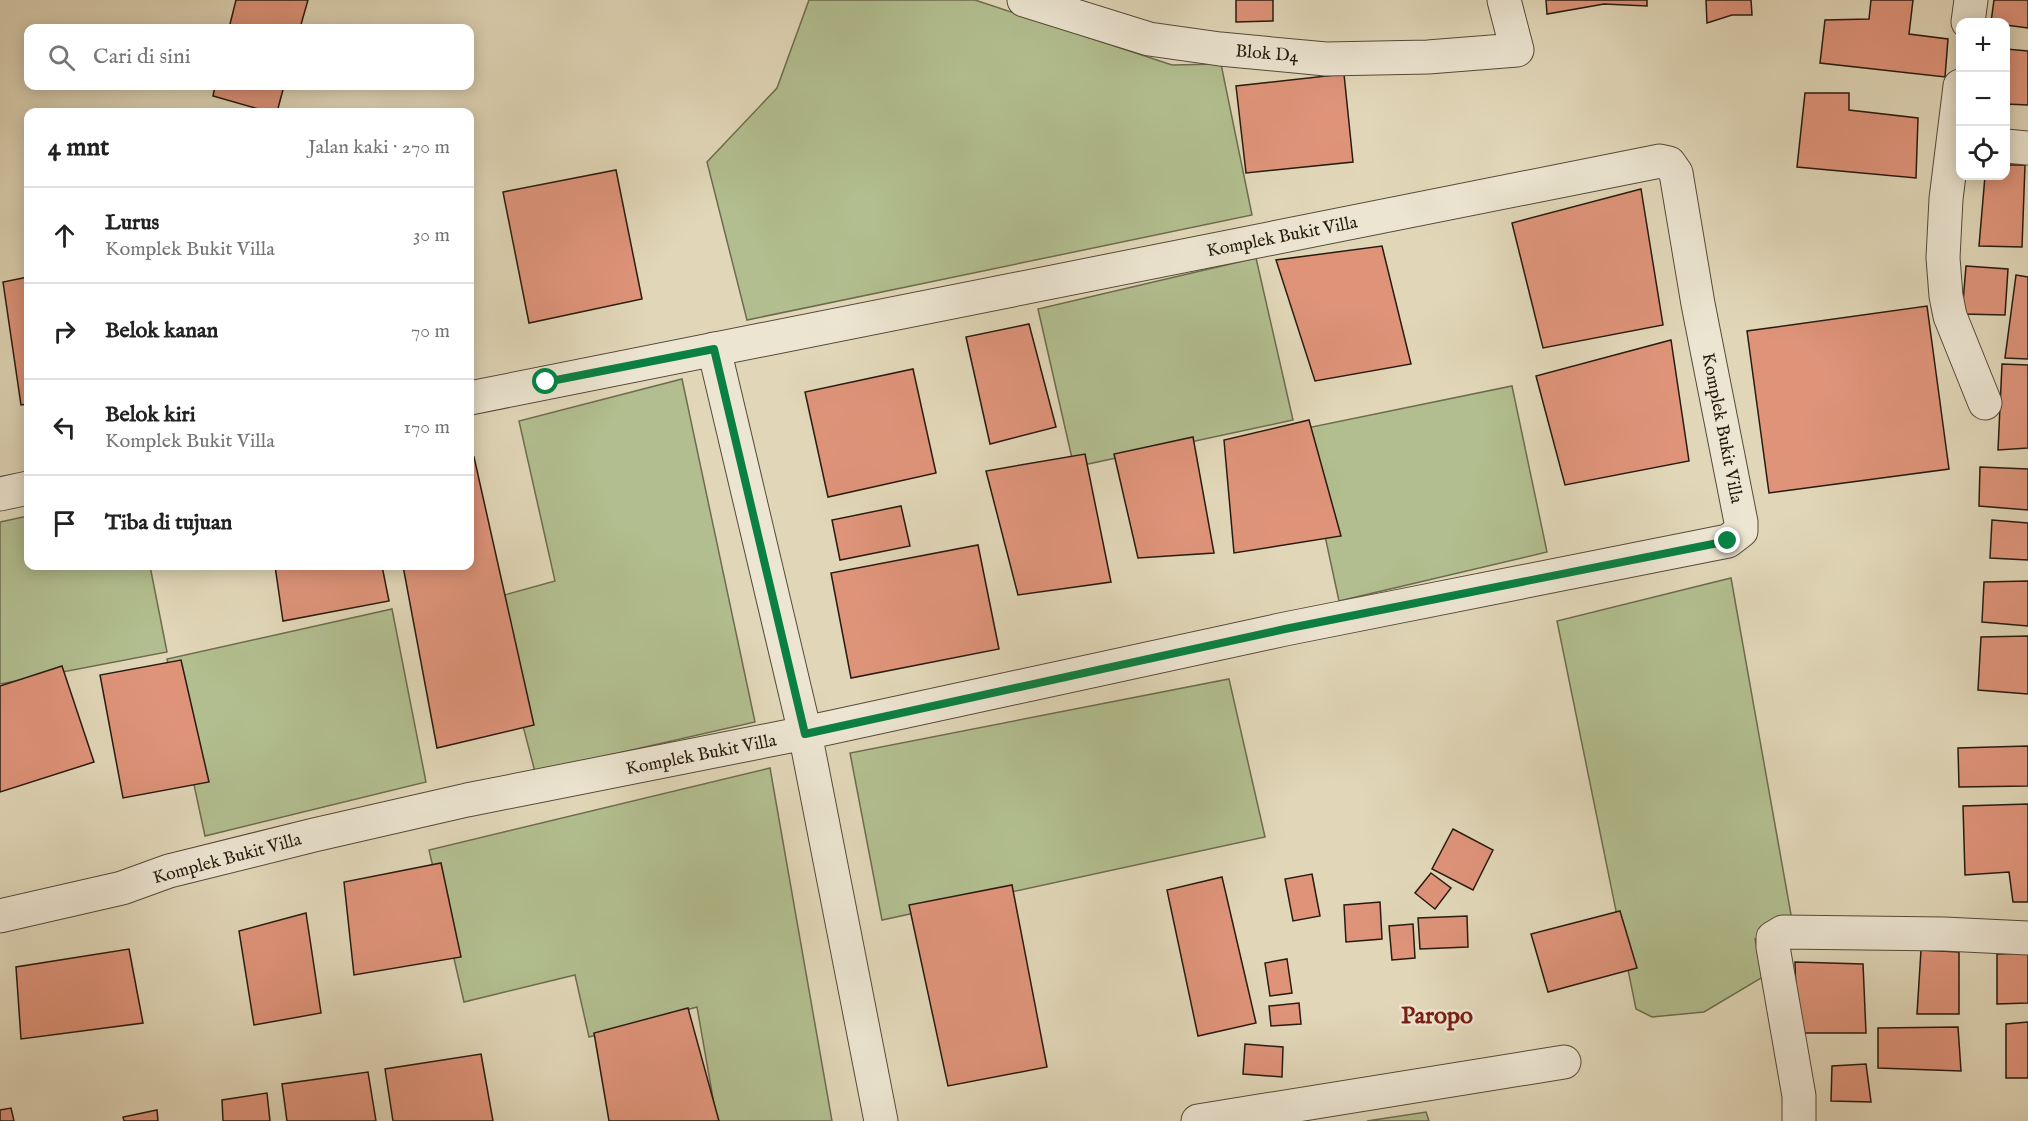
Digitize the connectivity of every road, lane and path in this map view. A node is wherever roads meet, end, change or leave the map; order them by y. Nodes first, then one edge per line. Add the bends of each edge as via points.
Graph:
1 (1024, 0) edge
2 (1504, 0) edge
3 (1971, 0) edge
4 (1969, 18) edge
5 (2010, 146) edge
6 (2028, 148) edge
7 (1956, 150) edge
8 (714, 349) junction
9 (474, 397) edge
10 (1985, 403) dead end
11 (24, 489) edge
12 (0, 494) edge
13 (805, 734) junction
14 (0, 916) edge
15 (2028, 938) edge
16 (1564, 1062) dead end
17 (881, 1121) edge
18 (1198, 1121) edge
19 (1799, 1121) edge

1 - 2 street, Blok D4 via 1149,39 1326,59 1517,50
3 - 4 street
5 - 6 street
7 - 10 street via 1946,199 1946,296 1950,316
8 - 9 street, Komplek Bukit Villa
8 - 13 street
8 - 13 street, Komplek Bukit Villa via 1660,160 1669,163 1676,173 1741,522 1741,531 1736,536
11 - 12 street
13 - 14 street, Komplek Bukit Villa via 467,800
13 - 17 street
15 - 19 street via 1778,934 1773,947 1799,1096
16 - 18 street

